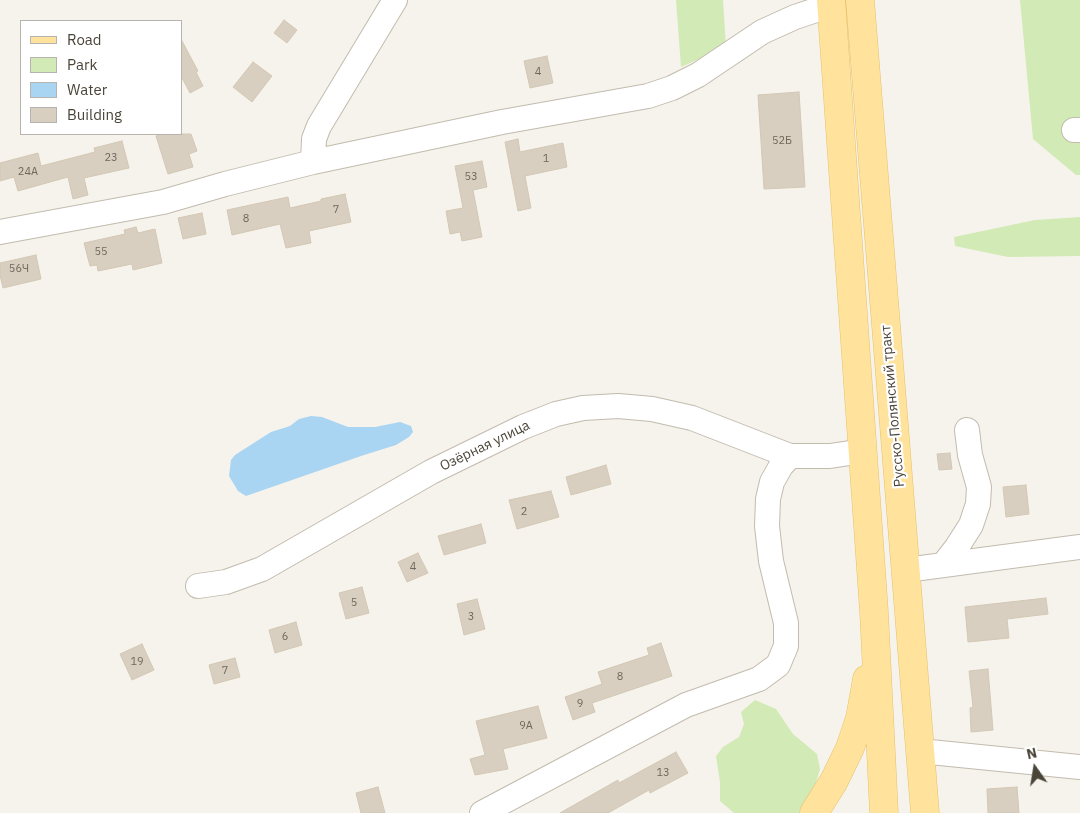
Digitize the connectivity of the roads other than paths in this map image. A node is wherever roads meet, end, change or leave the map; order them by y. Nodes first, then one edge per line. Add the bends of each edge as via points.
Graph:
1 (395, 0) edge
2 (860, 0) edge
3 (831, 3) edge
4 (312, 162) junction
5 (0, 232) edge
6 (967, 430) dead end
7 (863, 451) junction
8 (790, 456) junction
9 (1080, 547) edge
10 (943, 565) junction
11 (906, 570) junction
12 (198, 586) dead end
13 (874, 612) junction
14 (920, 751) junction
15 (1080, 767) edge
16 (482, 813) edge
17 (814, 813) edge
18 (884, 813) edge
19 (925, 813) edge

1 - 4 street via 319,126
2 - 11 main road, Русско-Полянский тракт
3 - 4 street via 762,32 698,75 648,96 502,122
3 - 7 main road
4 - 5 street via 163,202
6 - 10 street via 979,487 978,504 971,525
7 - 8 street, Озёрная улица via 830,456
7 - 13 main road
8 - 12 street, Озёрная улица via 692,418 652,409 618,406 583,408 523,427 431,472 262,569 226,582
8 - 16 street via 772,482 768,499 771,561 786,623 786,646 778,666 759,679 686,705
9 - 10 street
10 - 11 street
11 - 14 main road, Русско-Полянский тракт
13 - 17 main road via 860,718 850,748
13 - 18 main road
14 - 15 street
14 - 19 main road, Русско-Полянский тракт

